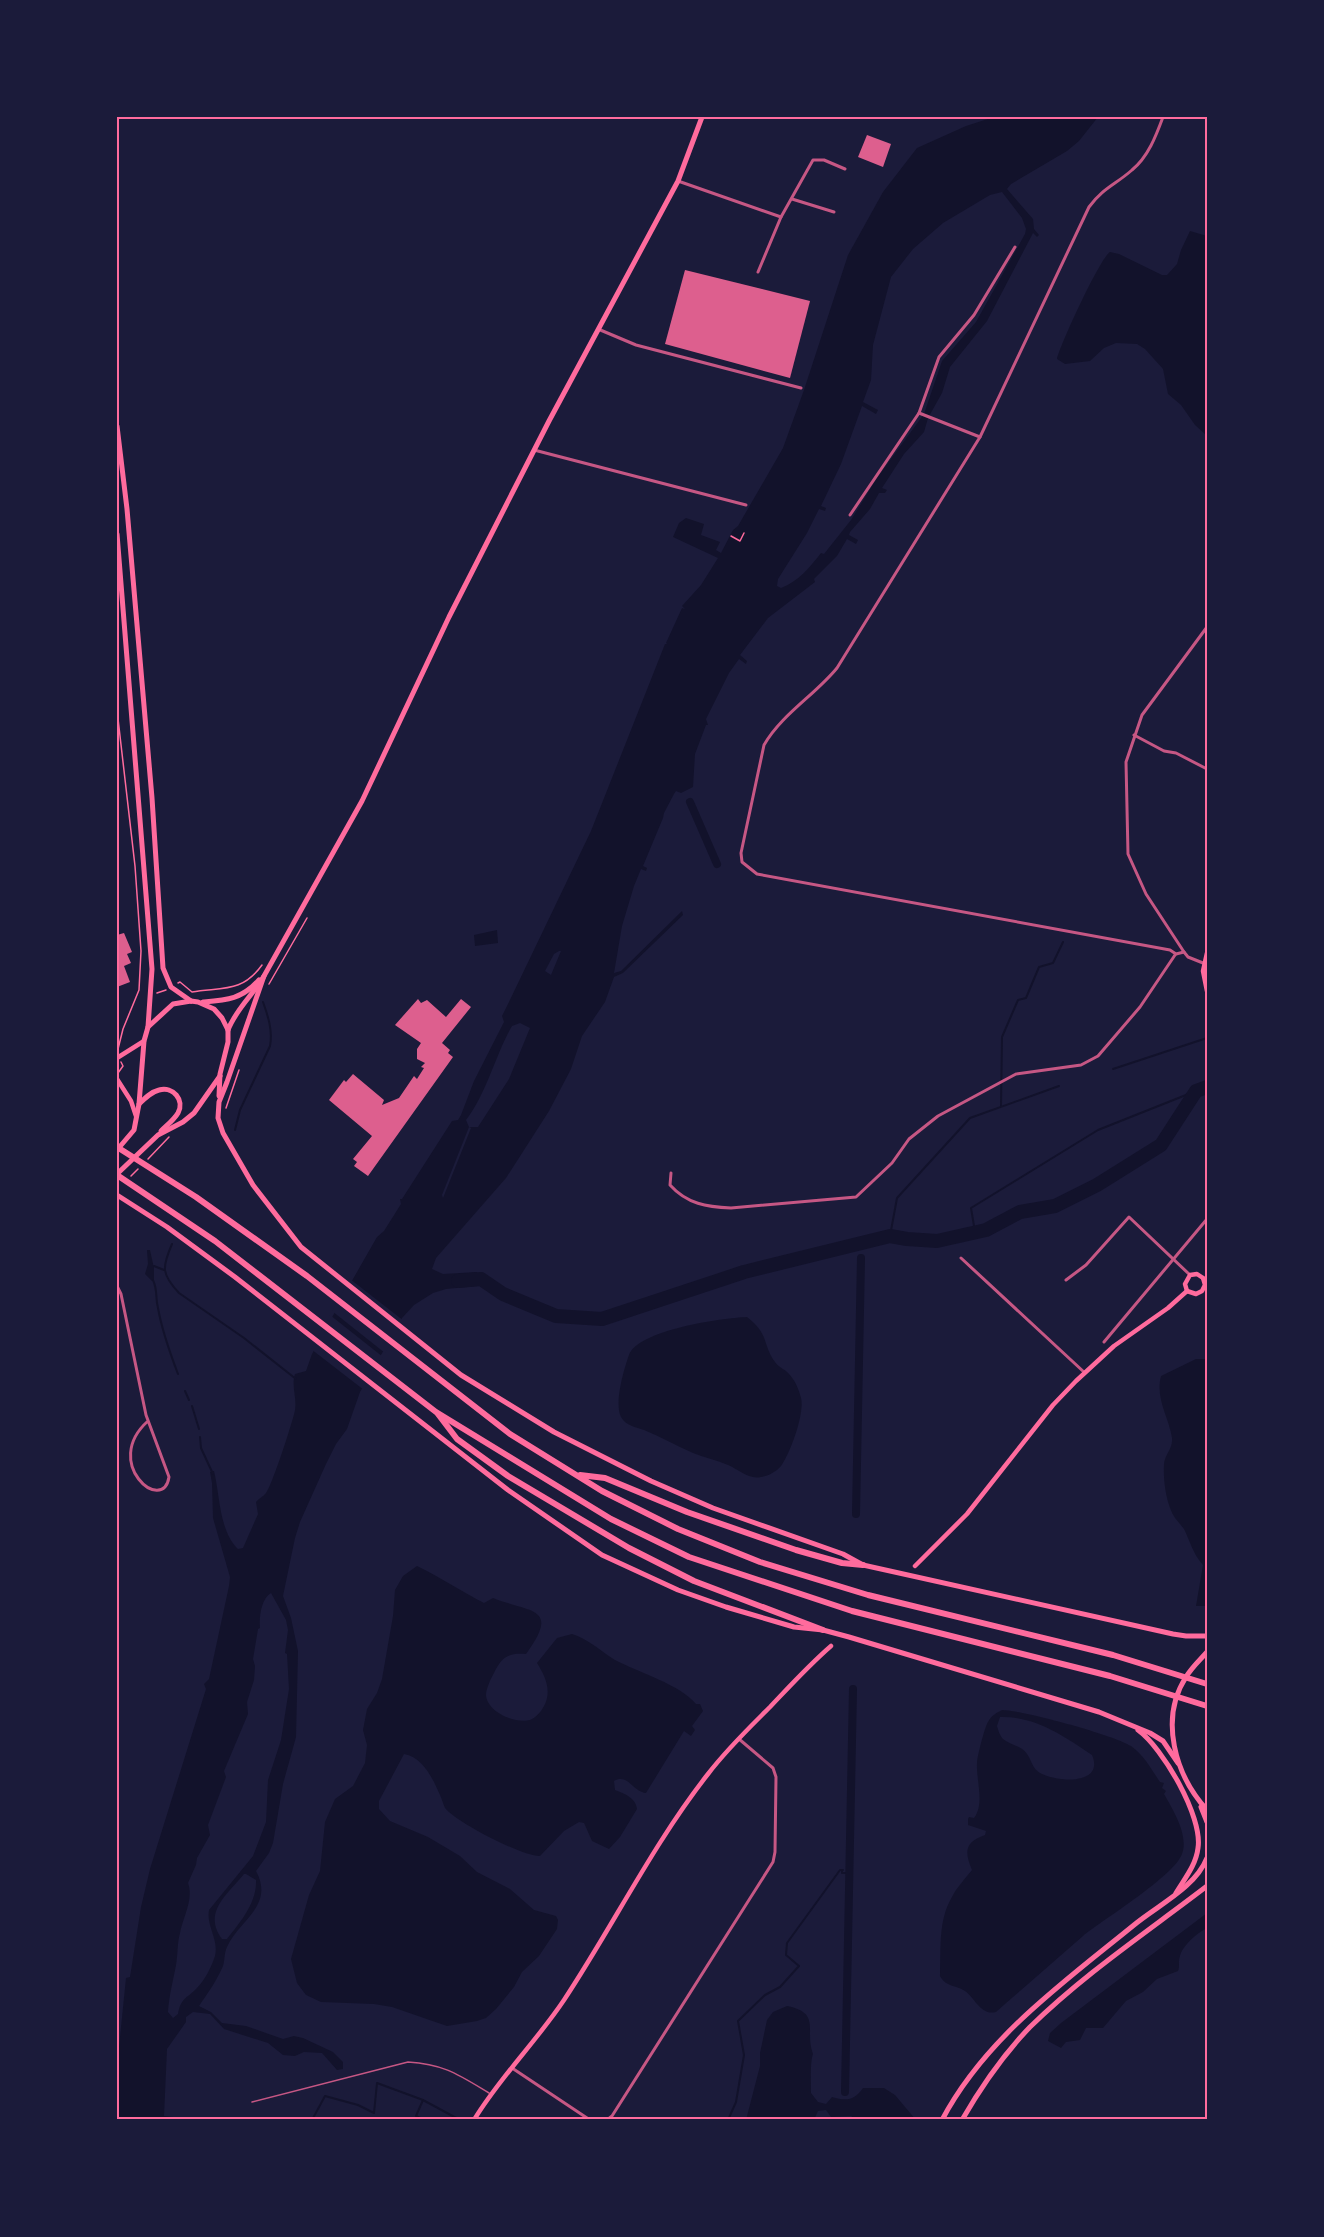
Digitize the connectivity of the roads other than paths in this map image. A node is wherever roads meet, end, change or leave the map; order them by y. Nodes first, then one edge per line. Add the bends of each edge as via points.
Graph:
1 (702, 117) edge
2 (1163, 117) edge
3 (845, 169) dead end
4 (678, 181) junction
5 (792, 199) junction
6 (834, 212) dead end
7 (781, 217) junction
8 (1015, 247) dead end
9 (758, 272) dead end
10 (598, 328) junction
11 (801, 388) dead end
12 (919, 413) junction
13 (117, 426) edge
14 (980, 437) junction
15 (534, 450) junction
16 (746, 506) dead end
17 (850, 515) dead end
18 (117, 534) edge
19 (1207, 627) edge
20 (1134, 735) junction
21 (1207, 770) edge
22 (1184, 952) junction
23 (1207, 952) edge
24 (1176, 954) junction
25 (1203, 963) junction
26 (268, 969) junction
27 (264, 976) junction
28 (1207, 991) edge
29 (190, 1001) junction
30 (198, 1002) junction
31 (148, 1027) junction
32 (228, 1030) junction
33 (144, 1041) junction
34 (117, 1058) edge
35 (220, 1074) junction
36 (117, 1079) edge
37 (219, 1098) junction
38 (139, 1104) junction
39 (137, 1119) junction
40 (158, 1135) junction
41 (117, 1148) edge
42 (671, 1173) dead end
43 (117, 1174) edge
44 (117, 1196) edge
45 (1207, 1219) edge
46 (961, 1258) dead end
47 (1173, 1258) junction
48 (1207, 1272) edge
49 (1190, 1275) junction
50 (1203, 1278) junction
51 (1066, 1280) dead end
52 (117, 1286) edge
53 (1187, 1291) junction
54 (1205, 1293) edge
55 (1104, 1342) dead end
56 (1084, 1373) junction
57 (436, 1412) junction
58 (148, 1421) junction
59 (576, 1474) junction
60 (863, 1564) junction
61 (915, 1566) dead end
62 (823, 1630) junction
63 (1207, 1636) edge
64 (831, 1646) dead end
65 (1207, 1652) edge
66 (1207, 1684) edge
67 (1207, 1706) edge
68 (1129, 1724) junction
69 (738, 1737) junction
70 (1179, 1764) junction
71 (1198, 1800) junction
72 (1207, 1810) edge
73 (1207, 1822) edge
74 (1207, 1858) edge
75 (1207, 1886) edge
76 (1176, 1893) junction
77 (511, 2068) junction
78 (490, 2093) junction
79 (252, 2102) dead end
80 (474, 2120) edge
81 (590, 2120) edge
82 (607, 2120) edge
83 (942, 2120) edge
84 (962, 2120) edge

1 - 4 main road
2 - 14 street via 1147,154 1133,170 1099,193 1089,207
3 - 5 street via 813,160
4 - 7 street
4 - 10 main road
5 - 6 street
5 - 7 street
7 - 9 street
8 - 12 street via 974,315 939,357
10 - 11 street via 636,345
10 - 15 main road
12 - 14 street
12 - 17 street
13 - 29 main road via 151,789 163,969 171,987
14 - 24 street via 837,668 764,745 742,837 742,862 757,874
15 - 16 street
15 - 26 main road via 362,801
18 - 31 main road via 152,969
19 - 20 street via 1142,715
20 - 21 street
20 - 22 street via 1126,762 1128,854 1146,894
22 - 24 street
22 - 25 street
23 - 25 main road
24 - 42 street via 1140,1007 1098,1056 1081,1065 1016,1074 938,1116 909,1139 892,1163 856,1197 711,1207 678,1195 670,1185
25 - 28 main road
26 - 27 main road
26 - 30 main road via 241,996
27 - 32 main road via 236,1012
27 - 37 main road
29 - 30 main road
29 - 31 main road via 173,1004
30 - 32 main road via 214,1010
31 - 33 main road
32 - 35 main road
33 - 34 main road
33 - 38 main road
35 - 37 main road
35 - 40 main road via 194,1113
36 - 39 main road
37 - 60 main road via 223,1133 254,1185 301,1247 461,1375 554,1432 651,1481
38 - 39 main road
38 - 40 main road via 156,1090 171,1089 176,1093 179,1111
39 - 41 main road via 132,1133
40 - 43 main road
41 - 59 highway via 196,1197 307,1276 510,1434
43 - 57 highway via 214,1241
44 - 62 main road via 281,1311 522,1500 602,1555 726,1607 794,1627
45 - 47 street
46 - 56 street
47 - 49 street
47 - 51 street via 1129,1217 1086,1265
47 - 55 street
48 - 50 main road
49 - 50 main road
49 - 53 main road via 1185,1280
50 - 54 main road
52 - 58 street
53 - 54 main road
53 - 56 main road
56 - 61 main road via 1053,1405 967,1514
57 - 62 highway via 457,1439 508,1476 629,1548 694,1581
57 - 67 highway via 611,1519 689,1557 852,1611 1110,1676
58 - 58 street via 169,1477 155,1491 145,1488 130,1456 132,1443
59 - 60 highway via 605,1478 796,1550 842,1563
59 - 66 highway via 678,1529 760,1562 868,1595 1113,1655
60 - 63 main road via 1180,1635
62 - 68 main road
64 - 69 main road
65 - 70 main road via 1186,1677 1173,1710
68 - 70 main road via 1163,1741
68 - 76 main road via 1159,1749 1198,1826 1195,1859
69 - 77 main road via 666,1834 559,2007
69 - 82 street via 773,1768 776,1777 773,1862
70 - 71 main road
71 - 72 main road
71 - 73 main road
74 - 76 main road via 1197,1876
75 - 84 main road via 1085,1979 1029,2028 984,2083
76 - 83 main road via 1032,2008 983,2060
77 - 78 main road
77 - 81 street
78 - 79 lane via 448,2068 408,2062
78 - 80 main road

